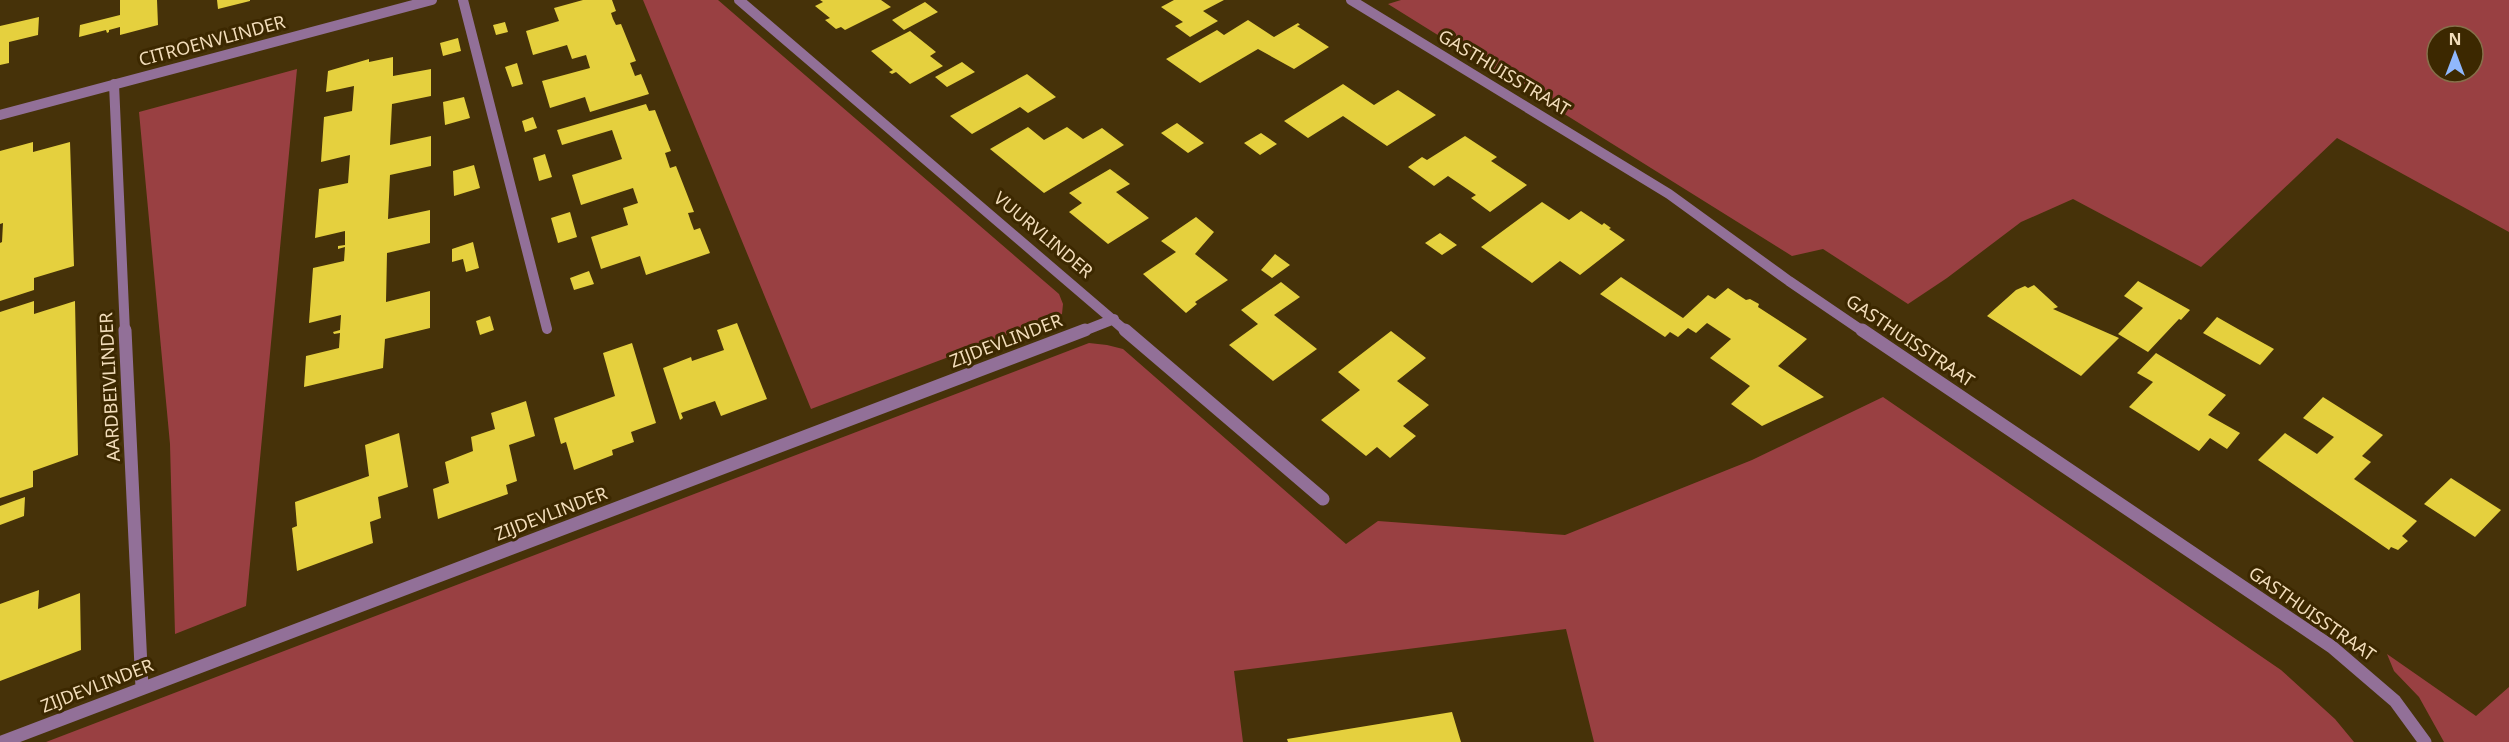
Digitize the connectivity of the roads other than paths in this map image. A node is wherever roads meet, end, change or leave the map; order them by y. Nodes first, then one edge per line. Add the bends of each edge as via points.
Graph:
1 (432, 0) edge
2 (462, 0) edge
3 (739, 0) edge
4 (1351, 0) edge
5 (114, 84) junction
6 (0, 115) edge
7 (1114, 319) junction
8 (548, 329) dead end
9 (1323, 499) dead end
10 (142, 688) junction
11 (2, 742) edge
12 (2424, 742) edge

1 - 5 street, CITROENVLINDER
2 - 8 street
3 - 7 street, VUURVLINDER
4 - 12 street, GASTHUISSTRAAT via 1669,194 1798,287 2332,647 2382,685 2409,716
5 - 6 street, CITROENVLINDER
5 - 10 street, AARDBEIVLINDER
7 - 9 street, VUURVLINDER
7 - 10 street, ZIJDEVLINDER
10 - 11 street, ZIJDEVLINDER

